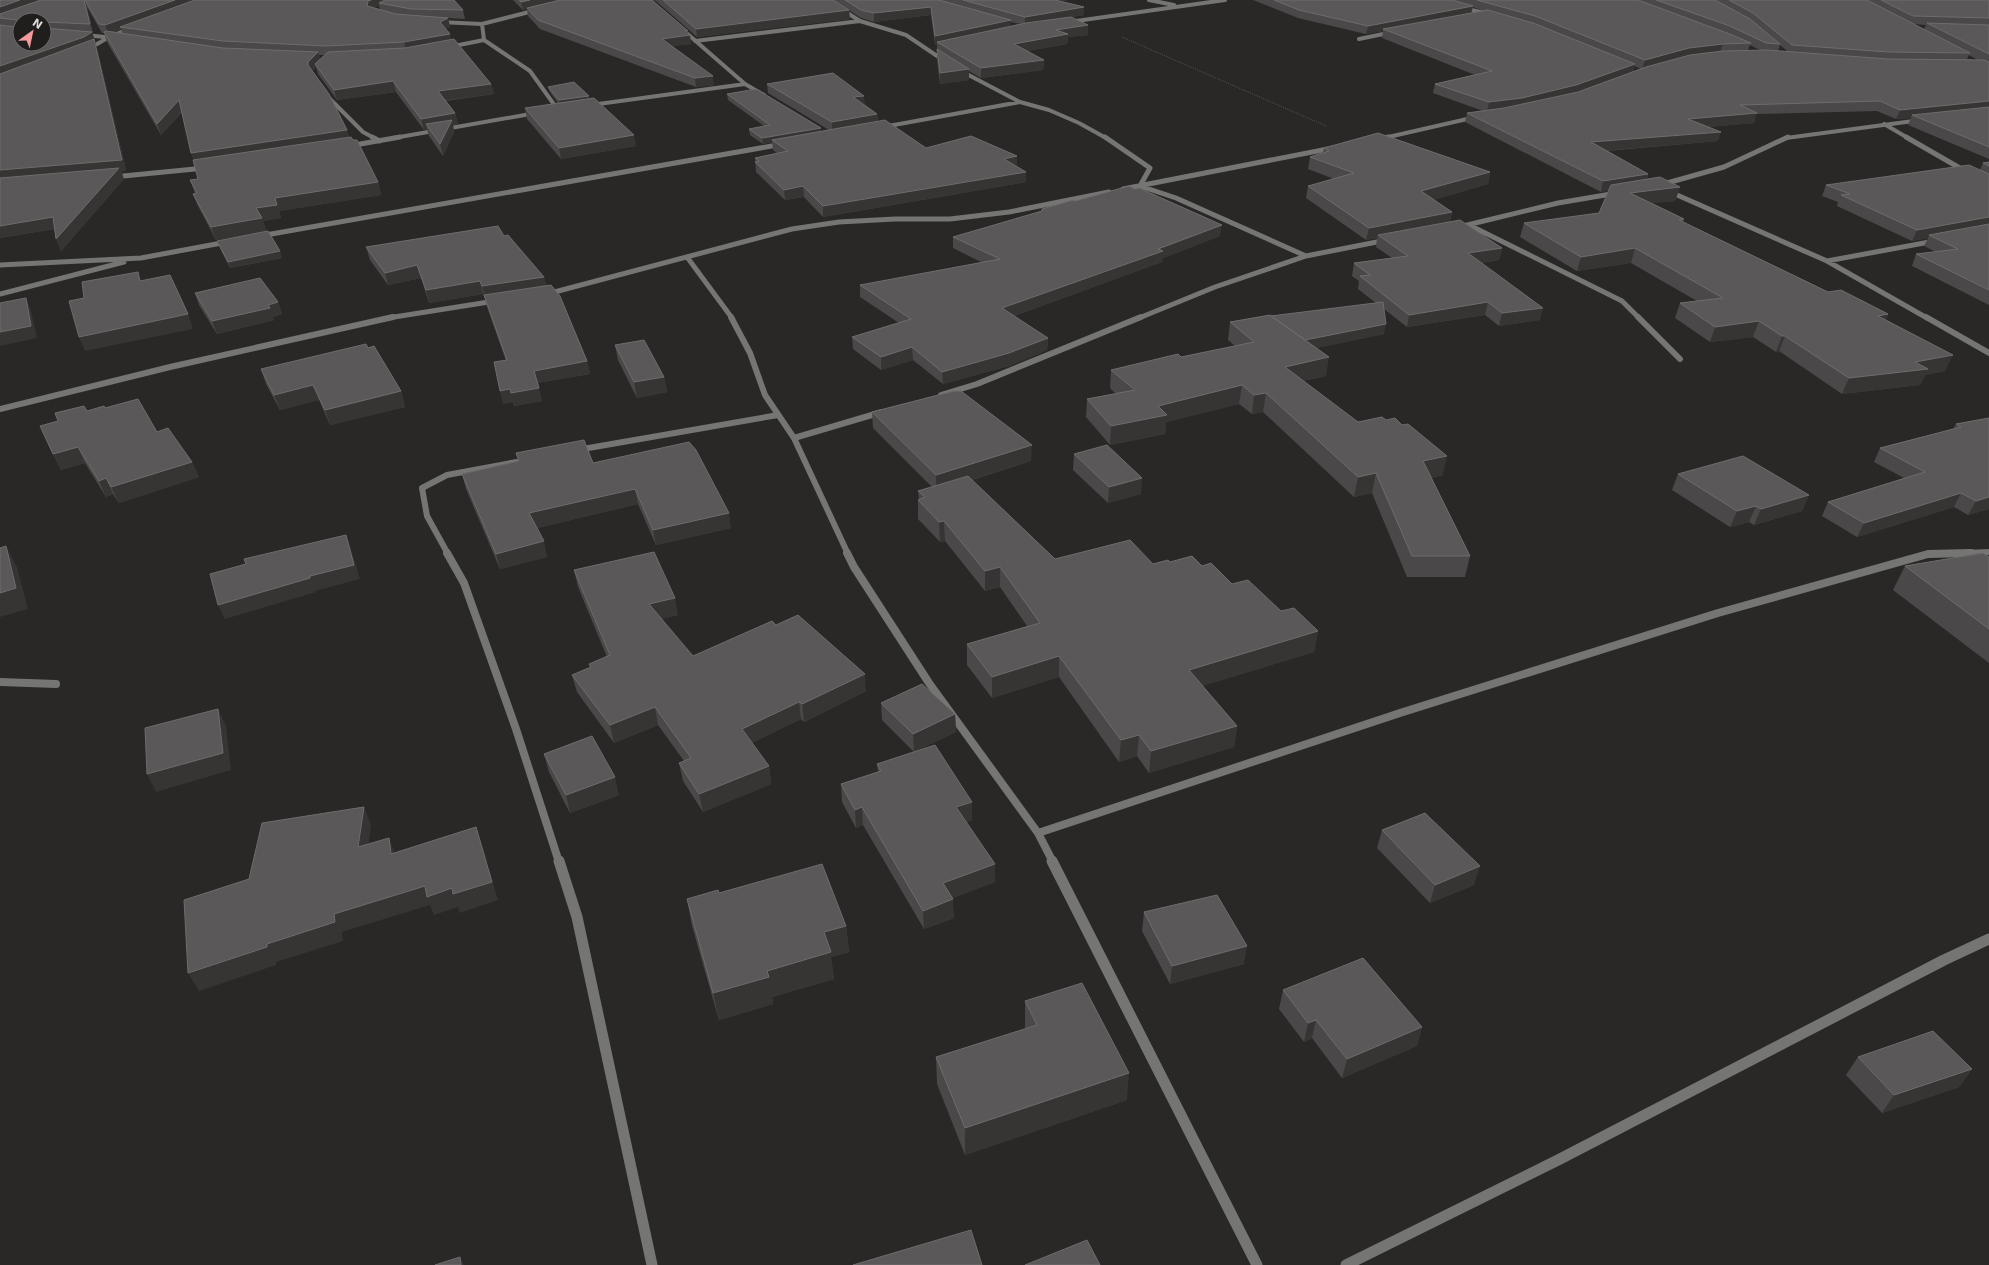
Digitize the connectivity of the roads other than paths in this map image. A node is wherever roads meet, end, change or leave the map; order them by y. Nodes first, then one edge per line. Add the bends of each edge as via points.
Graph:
1 (827, 0) edge
2 (1149, 0) edge
3 (1226, 0) edge
4 (1456, 6) edge
5 (1180, 7) junction
6 (544, 8) edge
7 (1488, 14) junction
8 (1495, 16) edge
9 (1473, 17) edge
10 (435, 21) edge
11 (860, 21) junction
12 (1062, 23) edge
13 (482, 24) junction
14 (678, 25) edge
15 (138, 26) edge
16 (1397, 31) edge
17 (80, 35) edge
18 (109, 37) junction
19 (123, 39) edge
20 (1359, 39) edge
21 (484, 40) junction
22 (695, 41) junction
23 (446, 47) edge
24 (937, 48) edge
25 (929, 50) junction
26 (82, 52) edge
27 (745, 84) junction
28 (326, 94) edge
29 (772, 100) edge
30 (1020, 102) junction
31 (589, 105) edge
32 (565, 109) edge
33 (558, 110) junction
34 (550, 111) edge
35 (542, 112) edge
36 (1484, 116) edge
37 (1929, 119) edge
38 (1884, 124) junction
39 (879, 127) edge
40 (380, 141) junction
41 (1371, 141) edge
42 (785, 144) edge
43 (342, 147) edge
44 (1340, 147) edge
45 (212, 168) edge
46 (1968, 172) edge
47 (111, 177) edge
48 (1140, 186) junction
49 (1626, 191) edge
50 (1469, 225) junction
51 (1454, 228) edge
52 (257, 237) edge
53 (1395, 239) edge
54 (1944, 240) edge
55 (234, 241) edge
56 (1306, 256) junction
57 (687, 257) junction
58 (141, 258) junction
59 (1827, 261) junction
60 (0, 265) edge
61 (0, 294) edge
62 (542, 295) edge
63 (502, 300) edge
64 (1989, 353) edge
65 (1680, 359) dead end
66 (932, 398) edge
67 (0, 408) edge
68 (886, 411) edge
69 (778, 415) junction
70 (794, 438) junction
71 (564, 453) edge
72 (525, 460) edge
73 (1989, 552) edge
74 (0, 682) edge
75 (56, 684) dead end
76 (1038, 834) junction
77 (1989, 939) edge
78 (652, 1265) edge
79 (1257, 1265) edge
80 (1346, 1265) edge

1 - 11 street
2 - 5 street
3 - 5 street
4 - 7 street
5 - 12 street
6 - 13 street
7 - 8 street
7 - 9 street
10 - 13 street
11 - 22 street
11 - 25 street via 906,35
13 - 21 street
14 - 22 street
15 - 18 street
16 - 20 street
17 - 18 street
18 - 19 street
18 - 26 street
21 - 23 street
21 - 33 street via 530,71
22 - 27 street
24 - 25 street
25 - 30 street via 960,71
27 - 29 street
27 - 31 street
28 - 40 street via 363,132
30 - 39 street
30 - 48 street via 1049,110 1079,123 1105,137 1150,168
32 - 33 street
33 - 34 street
35 - 40 street
36 - 41 street
37 - 38 street
38 - 46 street
38 - 59 street via 1788,137 1724,167 1657,186
40 - 43 street
42 - 52 street
44 - 48 street
45 - 47 street
48 - 56 street via 1176,198
48 - 57 street via 1009,212 950,219 839,222 792,229
49 - 50 street via 1558,203
50 - 51 street
50 - 65 street via 1622,301
53 - 56 street
54 - 59 street
55 - 58 street
56 - 66 street via 1215,287 977,384
57 - 62 street
57 - 69 street via 734,321 750,353 765,395
58 - 60 street
58 - 61 street
59 - 64 street
63 - 67 street via 393,317
68 - 70 street
69 - 70 street
69 - 71 street
70 - 76 street via 854,567 929,683
72 - 78 street via 447,475 422,488 427,516 464,583 516,729 577,917
73 - 76 street via 1928,554 1718,613 1400,713
74 - 75 street
76 - 79 street
77 - 80 street via 1553,1163

